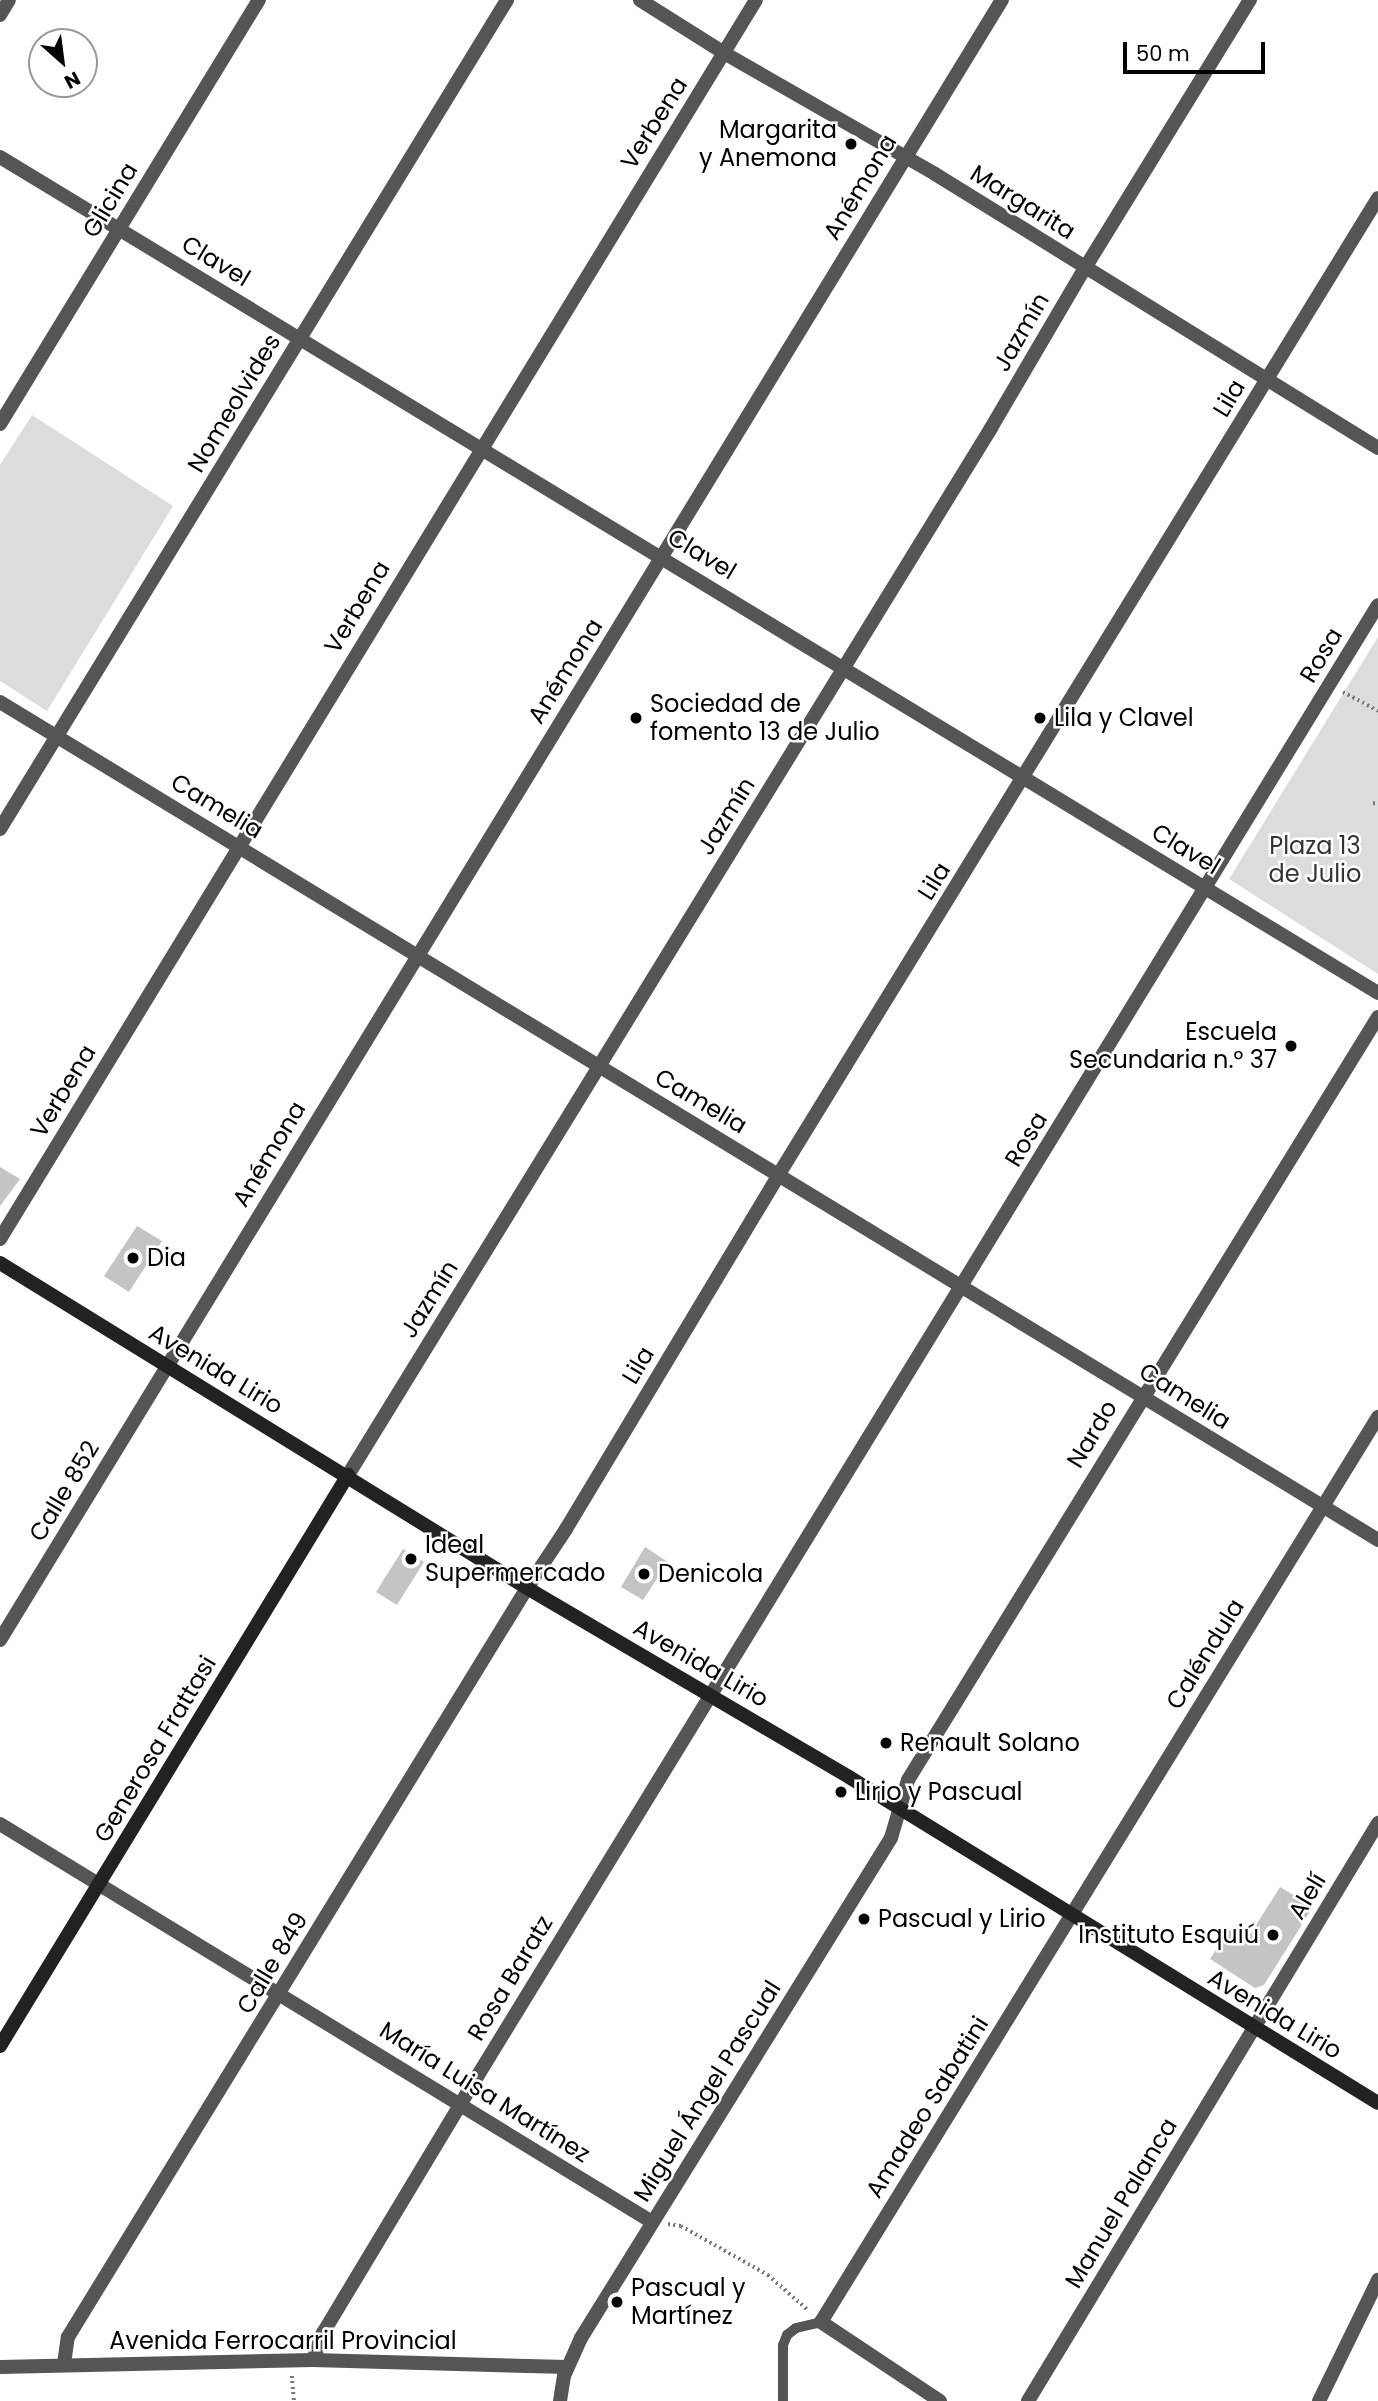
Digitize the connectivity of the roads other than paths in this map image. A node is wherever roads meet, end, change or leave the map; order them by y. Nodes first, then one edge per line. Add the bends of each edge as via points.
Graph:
1 (9, 0) edge
2 (259, 0) edge
3 (507, 0) edge
4 (640, 0) edge
5 (756, 0) edge
6 (1002, 0) edge
7 (1250, 0) edge
8 (0, 15) edge
9 (724, 53) junction
10 (0, 157) edge
11 (904, 159) junction
12 (1378, 198) edge
13 (120, 229) junction
14 (1085, 268) junction
15 (300, 338) junction
16 (1268, 378) junction
17 (0, 424) edge
18 (481, 446) junction
19 (1378, 448) edge
20 (662, 557) junction
21 (1378, 605) edge
22 (844, 667) junction
23 (0, 702) edge
24 (56, 737) junction
25 (1025, 778) junction
26 (0, 829) edge
27 (238, 845) junction
28 (1205, 888) junction
29 (416, 955) junction
30 (1378, 993) edge
31 (1378, 1017) edge
32 (599, 1065) junction
33 (779, 1174) junction
34 (0, 1239) edge
35 (0, 1263) edge
36 (962, 1287) junction
37 (167, 1366) junction
38 (1142, 1396) junction
39 (1378, 1417) edge
40 (348, 1475) junction
41 (1322, 1507) junction
42 (1378, 1540) edge
43 (527, 1588) junction
44 (0, 1640) edge
45 (710, 1695) junction
46 (899, 1809) junction
47 (1378, 1823) edge
48 (0, 1824) edge
49 (99, 1884) junction
50 (1071, 1916) junction
51 (280, 1993) junction
52 (1254, 2028) junction
53 (0, 2046) edge
54 (461, 2103) junction
55 (1378, 2103) edge
56 (652, 2222) junction
57 (1378, 2280) edge
58 (821, 2322) junction
59 (313, 2360) junction
60 (64, 2364) junction
61 (2, 2365) edge
62 (567, 2367) junction
63 (560, 2401) edge
64 (783, 2401) edge
65 (940, 2401) edge
66 (1028, 2401) edge
67 (1319, 2401) edge

1 - 8 street
2 - 13 street, Glicina
3 - 15 street, Nomeolvides
4 - 9 street, Margarita
5 - 9 street, Verbena
6 - 11 street, Anémona
7 - 14 street, Jazmín
9 - 11 street, Margarita
9 - 18 street, Verbena
10 - 13 street, Clavel
11 - 14 street, Margarita
11 - 20 street, Anémona
12 - 16 street, Lila
13 - 15 street, Clavel
13 - 17 street, Glicina
14 - 16 street, Margarita
14 - 22 street, Jazmín
15 - 18 street, Clavel
15 - 24 street, Nomeolvides
16 - 19 street, Margarita
16 - 25 street, Lila
18 - 20 street, Clavel
18 - 27 street, Verbena
20 - 22 street, Clavel
20 - 29 street, Anémona
21 - 28 street, Rosa
22 - 25 street, Clavel
22 - 32 street, Jazmín
23 - 24 street, Camelia
24 - 26 street, Nomeolvides
24 - 27 street, Camelia
25 - 28 street, Clavel
25 - 33 street, Lila
27 - 29 street, Camelia
27 - 34 street, Verbena
28 - 30 street, Clavel
28 - 36 street, Rosa
29 - 32 street, Camelia
29 - 37 street, Anémona
31 - 38 street, Nardo
32 - 33 street, Camelia
32 - 40 street, Jazmín
33 - 36 street, Camelia
33 - 43 street, Lila
35 - 37 main road, Avenida Lirio
36 - 38 street, Camelia
36 - 45 street, Rosa
37 - 40 main road, Avenida Lirio
37 - 44 street, Calle 852
38 - 41 street, Camelia
38 - 46 street, Nardo via 908,1780
39 - 41 street, Caléndula
40 - 43 main road, Avenida Lirio
40 - 49 main road, Generosa Frattasi
41 - 42 street, Camelia
41 - 50 street, Caléndula
43 - 45 main road, Avenida Lirio
43 - 51 street, Calle 849
45 - 46 main road, Avenida Lirio
45 - 54 street, Rosa Baratz
46 - 50 main road, Avenida Lirio
46 - 56 street, Miguel Ángel Pascual via 891,1838
47 - 52 street, Alelí
48 - 49 street, María Luisa Martínez
49 - 51 street, María Luisa Martínez
49 - 53 main road, Generosa Frattasi
50 - 52 main road, Avenida Lirio
50 - 58 street, Amadeo Sabatini
51 - 54 street, María Luisa Martínez
51 - 60 street, Calle 849 via 68,2337
52 - 55 main road, Avenida Lirio
52 - 66 street, Manuel Palanca
54 - 56 street, María Luisa Martínez
54 - 59 street, Rosa Baratz via 323,2333
56 - 62 street, Miguel Ángel Pascual
57 - 67 street
58 - 64 lane via 787,2335
58 - 65 street
59 - 60 street, Avenida Ferrocarril Provincial
59 - 62 street, Avenida Ferrocarril Provincial
60 - 61 street, Avenida Ferrocarril Provincial
62 - 63 street, Miguel Ángel Pascual

